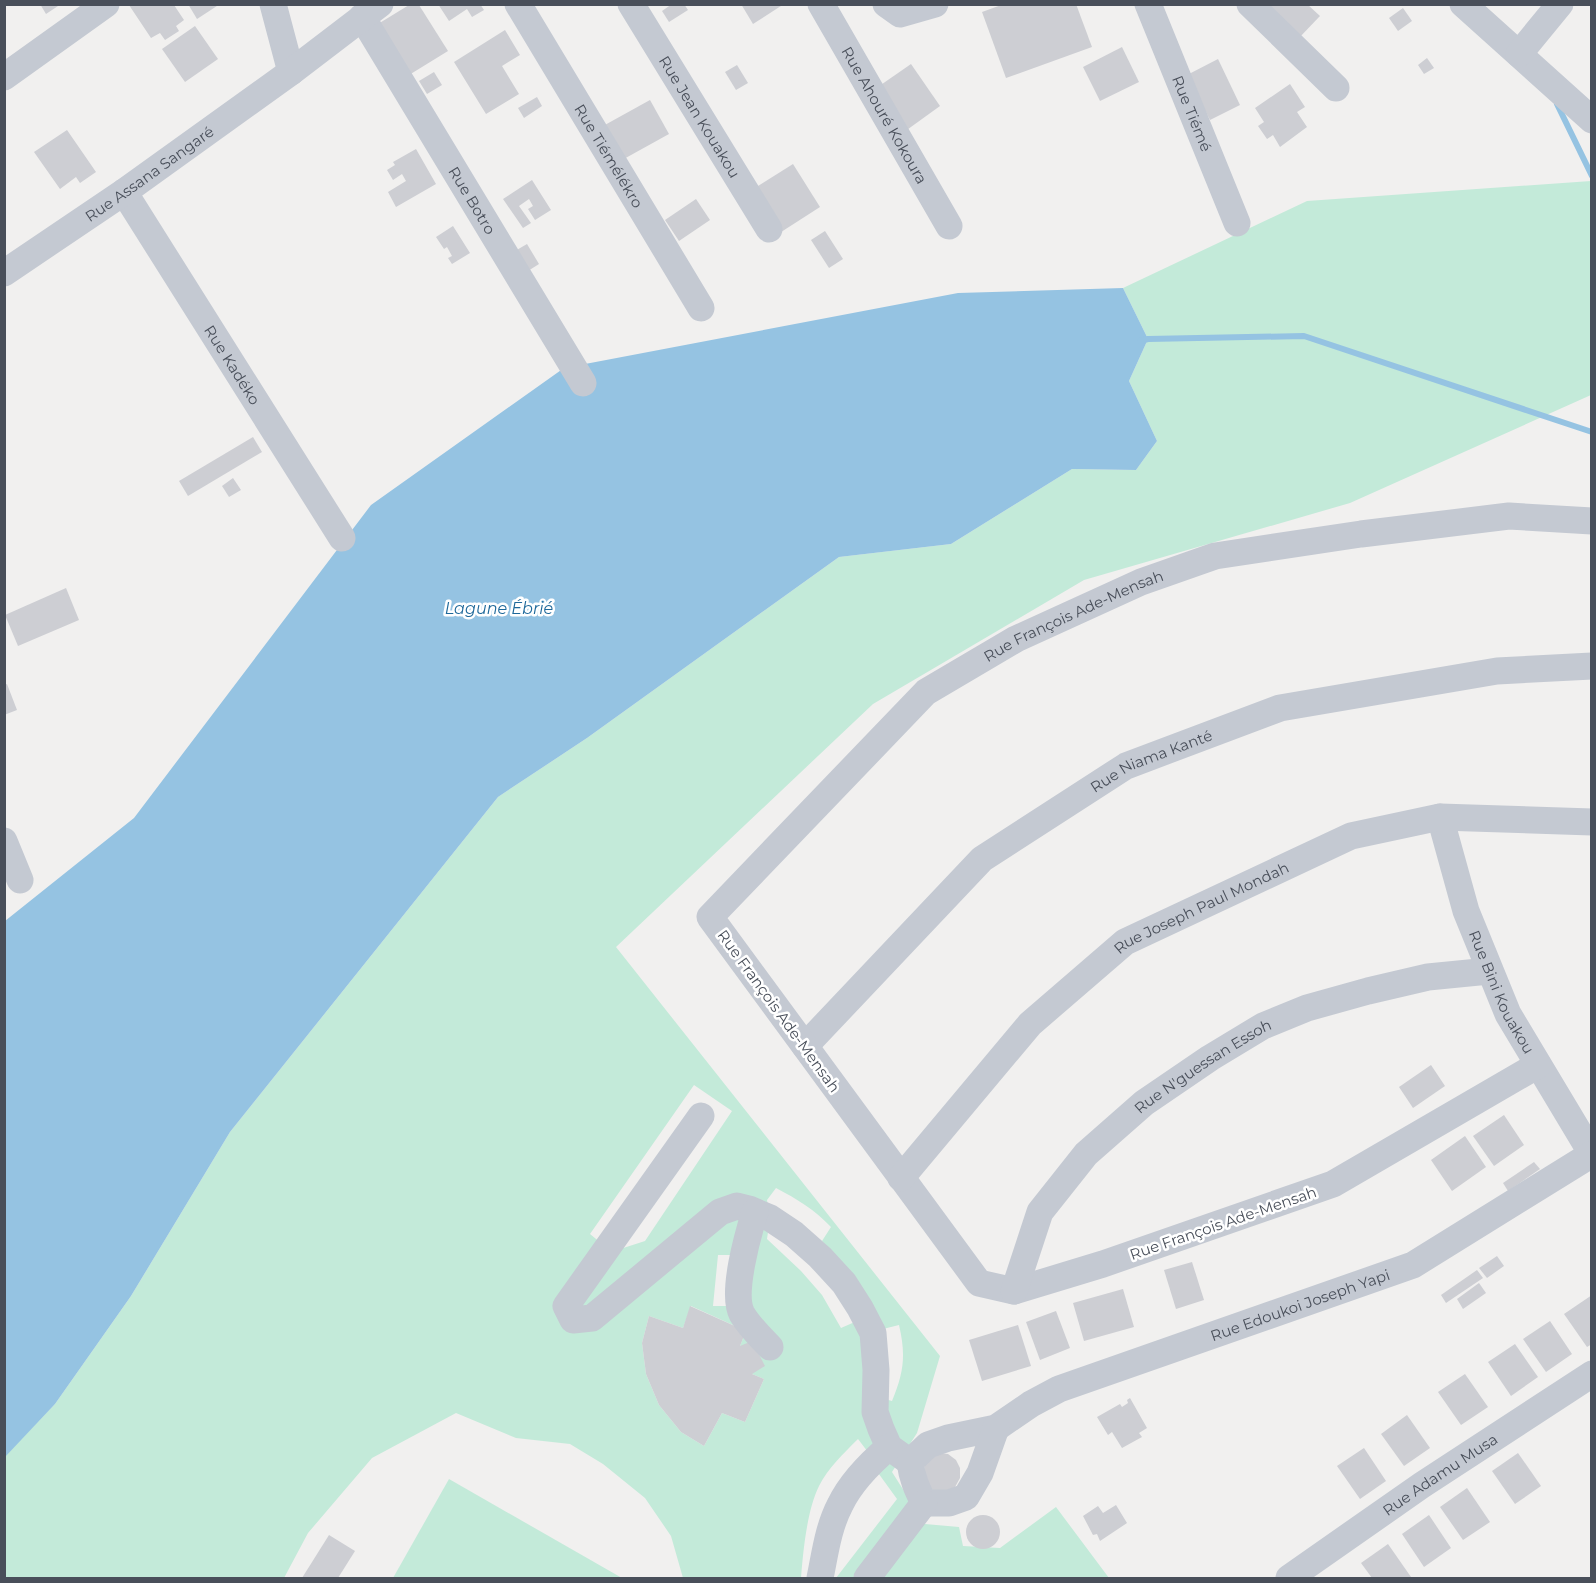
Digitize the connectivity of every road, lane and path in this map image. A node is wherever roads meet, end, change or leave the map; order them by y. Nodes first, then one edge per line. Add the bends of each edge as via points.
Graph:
1 (106, 4) edge
2 (273, 4) edge
3 (518, 4) edge
4 (631, 4) edge
5 (821, 4) edge
6 (886, 4) edge
7 (935, 4) edge
8 (1148, 4) edge
9 (1250, 4) edge
10 (1463, 4) edge
11 (1560, 4) edge
12 (371, 11) edge
13 (1519, 54) junction
14 (291, 72) junction
15 (4, 77) edge
16 (1336, 88) dead end
17 (1592, 120) edge
18 (124, 192) junction
19 (1237, 223) dead end
20 (949, 226) dead end
21 (768, 229) dead end
22 (4, 273) edge
23 (701, 308) dead end
24 (583, 383) dead end
25 (1592, 521) edge
26 (342, 538) dead end
27 (1592, 666) edge
28 (1440, 817) junction
29 (1592, 822) edge
30 (4, 842) edge
31 (20, 880) dead end
32 (1489, 971) junction
33 (806, 1046) junction
34 (1538, 1065) junction
35 (701, 1116) dead end
36 (1592, 1154) edge
37 (901, 1178) junction
38 (755, 1212) junction
39 (1014, 1291) junction
40 (770, 1347) dead end
41 (1592, 1374) edge
42 (996, 1428) junction
43 (889, 1447) junction
44 (910, 1462) junction
45 (924, 1503) junction
46 (820, 1578) edge
47 (867, 1578) edge
48 (1289, 1578) edge

1 - 15 street
2 - 14 street
3 - 23 street, Rue Tiémélékro
4 - 21 street, Rue Jean Kouakou
5 - 20 street, Rue Ahouré Kokoura
6 - 7 street via 900,14
8 - 19 street, Rue Tiémé
9 - 16 street
10 - 13 street
11 - 13 street
12 - 14 street, Rue Assana Sangaré
12 - 24 street, Rue Botro
13 - 17 street
14 - 18 street, Rue Assana Sangaré
18 - 22 street, Rue Assana Sangaré
18 - 26 street, Rue Kadéko
25 - 33 street, Rue François Ade-Mensah via 1509,516 1215,556 1141,582 1016,639 926,692 710,917
27 - 33 street, Rue Niama Kanté via 1497,671 1280,708 1126,766 982,859
28 - 29 street, Rue Joseph Paul Mondah
28 - 32 street, Rue Bini Kouakou via 1466,911
28 - 37 street, Rue Joseph Paul Mondah via 1351,836 1125,942 1030,1024
30 - 31 street
32 - 34 street, Rue Bini Kouakou via 1508,1014
32 - 39 street, Rue N'guessan Essoh via 1428,977 1307,1008 1263,1026 1210,1058 1144,1103 1086,1154 1040,1212
33 - 37 street, Rue François Ade-Mensah
34 - 36 street, Rue Bini Kouakou
34 - 39 street, Rue François Ade-Mensah via 1333,1184
35 - 38 street via 566,1306 573,1320 592,1318 720,1212 736,1206
36 - 42 street, Rue Edoukoi Joseph Yapi via 1413,1265 1059,1389
37 - 39 street, Rue François Ade-Mensah via 979,1283
38 - 40 street via 738,1292 741,1312
38 - 43 street via 794,1234 820,1257 861,1308 873,1333 875,1412
41 - 48 street, Rue Adamu Musa
42 - 44 street via 928,1445
42 - 45 street via 980,1473 966,1497 949,1503
43 - 44 street
43 - 46 street via 858,1478 840,1505
44 - 45 street via 915,1487
45 - 47 street

